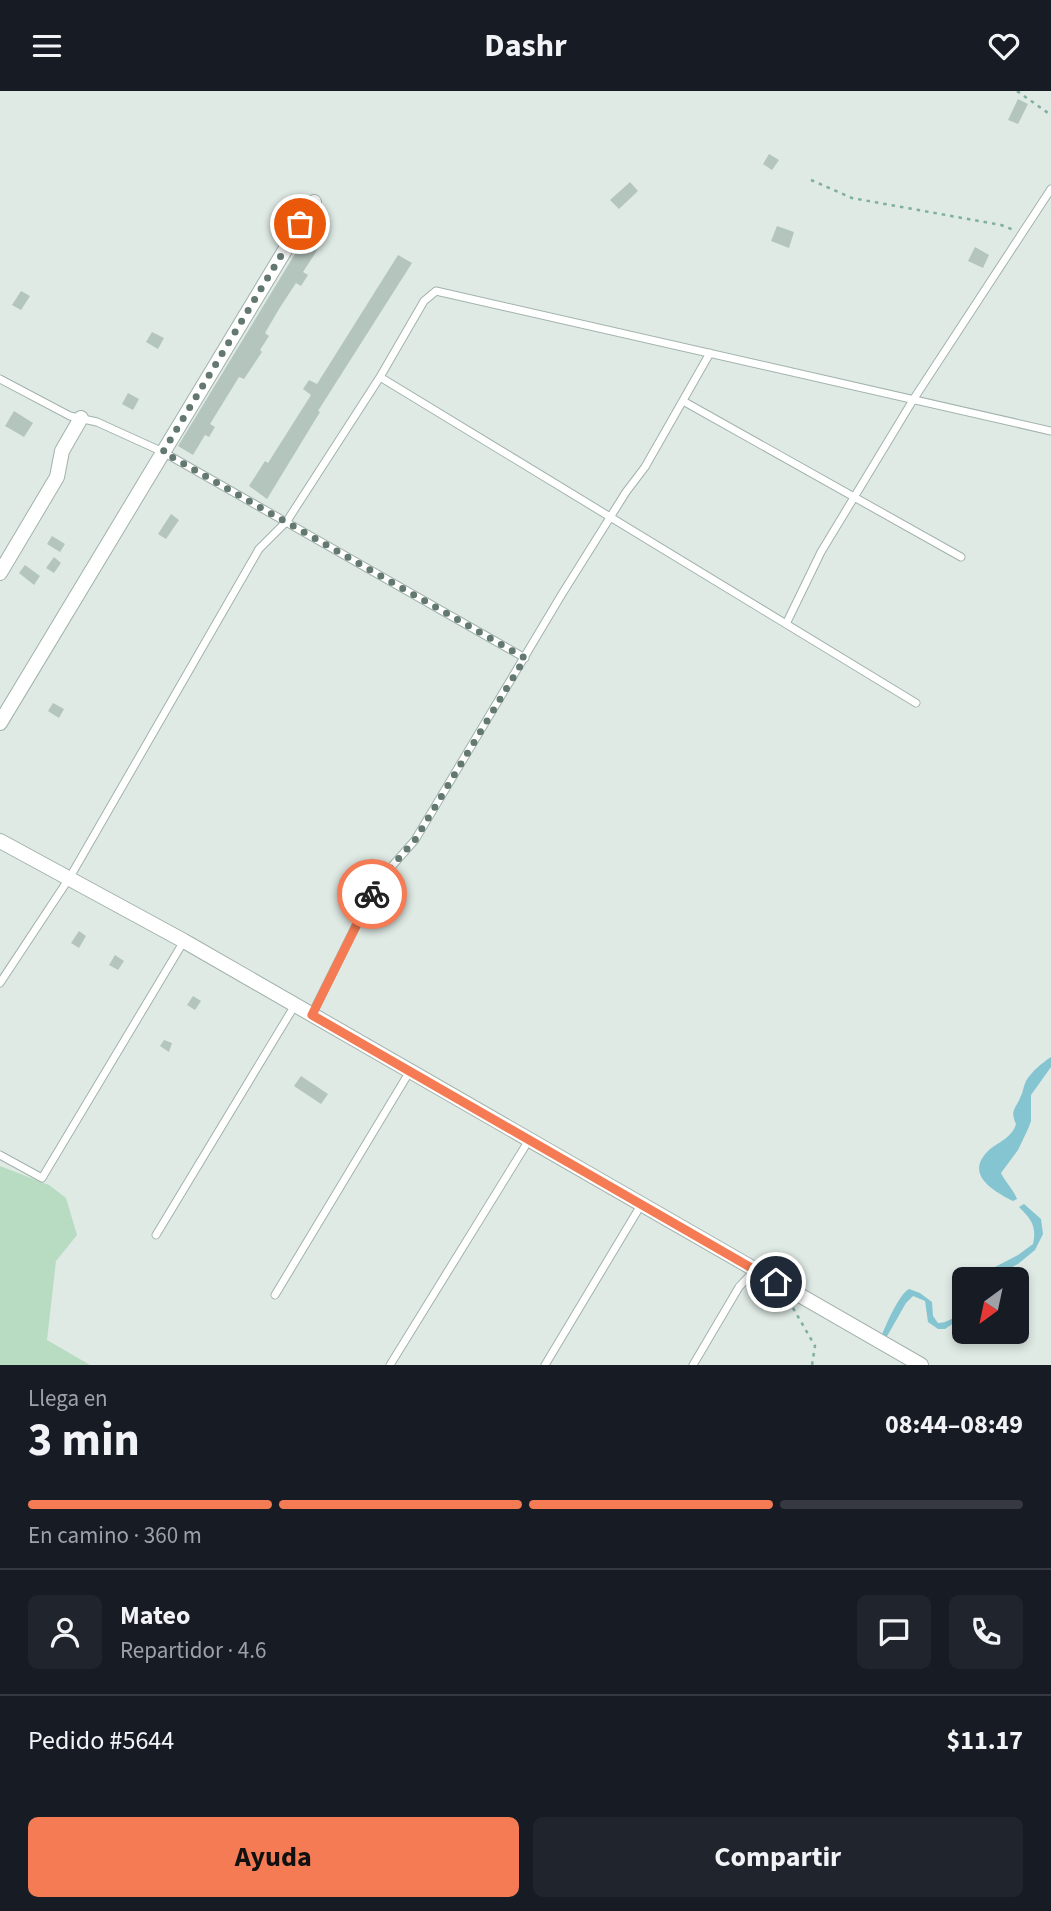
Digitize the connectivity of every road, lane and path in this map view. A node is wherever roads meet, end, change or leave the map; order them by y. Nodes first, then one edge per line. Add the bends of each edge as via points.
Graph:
1 (1017, 91) edge
2 (1051, 115) edge
3 (811, 180) dead end
4 (1051, 189) edge
5 (314, 202) dead end
6 (1020, 233) junction
7 (710, 353) junction
8 (380, 377) junction
9 (0, 379) edge
10 (913, 400) junction
11 (683, 401) junction
12 (81, 418) junction
13 (1051, 431) edge
14 (163, 452) junction
15 (855, 496) junction
16 (610, 517) junction
17 (287, 521) junction
18 (961, 557) dead end
19 (0, 573) edge
20 (786, 624) junction
21 (525, 658) junction
22 (916, 703) dead end
23 (0, 723) edge
24 (0, 841) edge
25 (70, 877) junction
26 (184, 941) junction
27 (0, 983) edge
28 (295, 1005) junction
29 (312, 1015) junction
30 (410, 1071) junction
31 (528, 1140) junction
32 (0, 1155) edge
33 (641, 1205) junction
34 (156, 1235) dead end
35 (755, 1270) junction
36 (740, 1287) junction
37 (275, 1294) dead end
38 (780, 1297) dead end
39 (788, 1303) dead end
40 (390, 1365) edge
41 (545, 1365) edge
42 (692, 1365) edge
43 (812, 1365) edge
44 (921, 1365) edge

1 - 2 path
3 - 6 path via 852,198 1001,225
4 - 6 lane
5 - 14 street
6 - 10 lane
7 - 8 lane via 436,291 424,301
7 - 10 lane
7 - 11 lane
8 - 16 lane
8 - 17 lane
9 - 12 lane
10 - 13 lane
10 - 15 lane
11 - 15 lane
11 - 16 lane
12 - 14 lane
12 - 19 street via 62,451 57,477
14 - 17 lane
14 - 23 street
15 - 18 lane
15 - 20 lane
16 - 20 lane
16 - 21 lane
17 - 21 lane
17 - 25 lane via 259,549
20 - 22 lane
21 - 29 lane via 415,840 377,883
24 - 25 street
25 - 26 street
25 - 27 lane
26 - 28 street
26 - 32 lane via 42,1178
28 - 29 street
28 - 34 lane
29 - 30 street
30 - 31 street
30 - 37 lane
31 - 33 street
31 - 40 lane
33 - 35 street
33 - 41 lane
35 - 36 lane
35 - 44 street
36 - 38 path
36 - 42 lane
39 - 43 path via 815,1346

